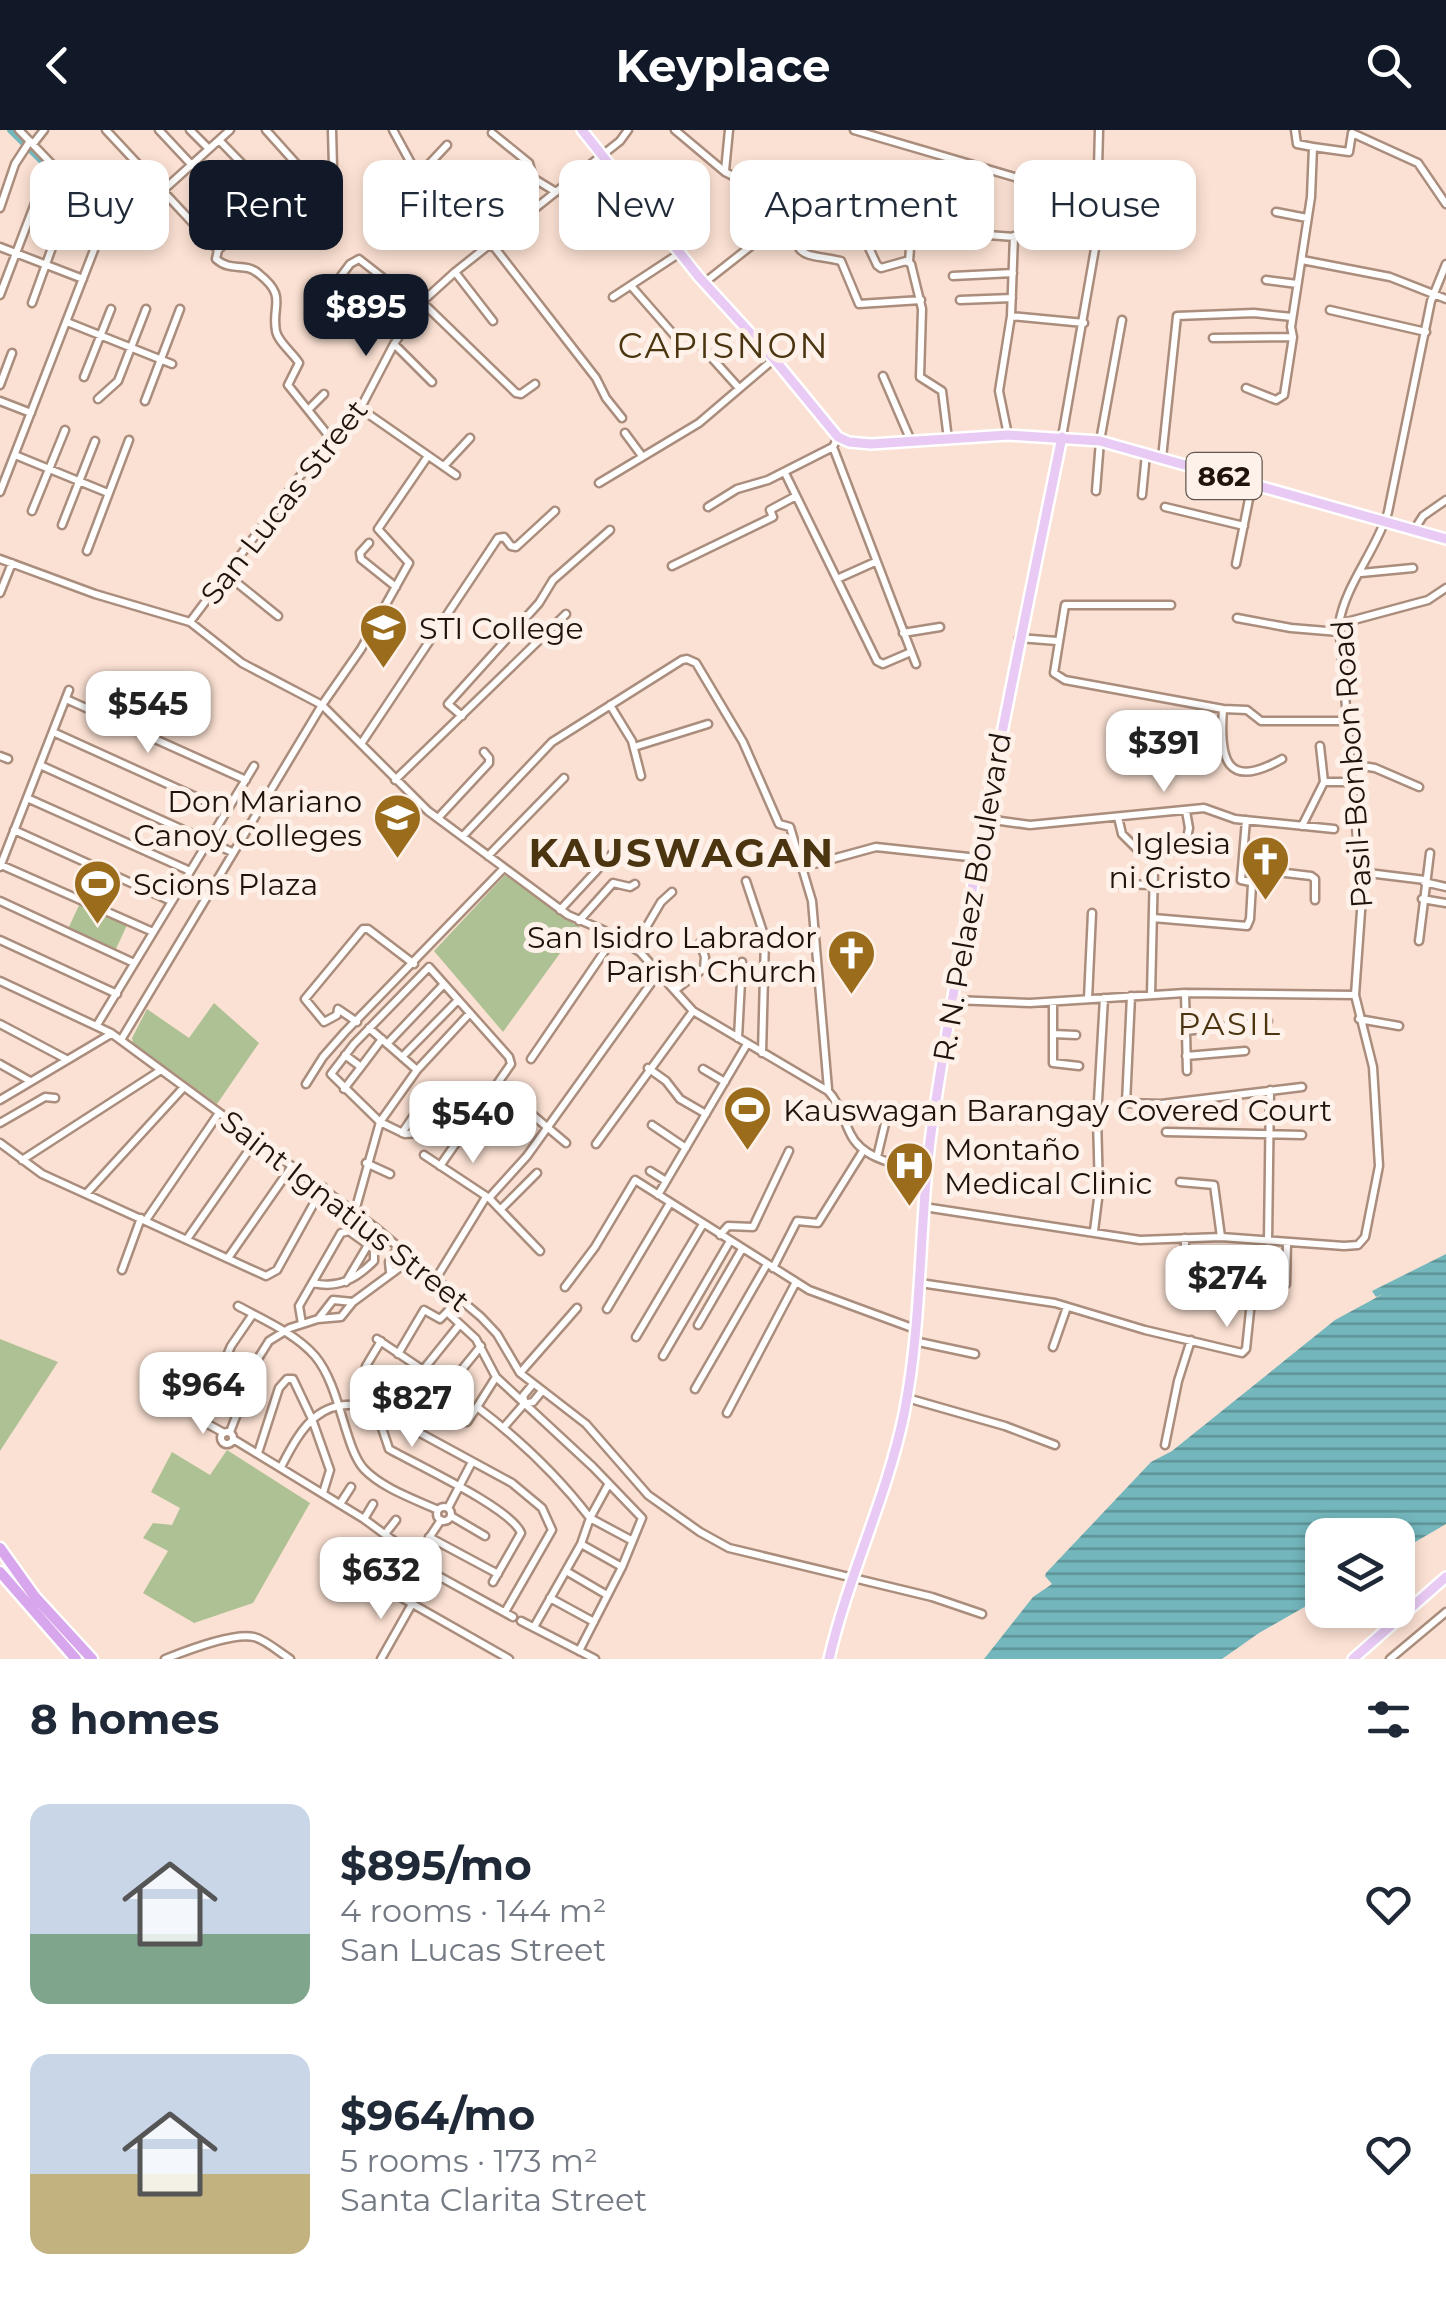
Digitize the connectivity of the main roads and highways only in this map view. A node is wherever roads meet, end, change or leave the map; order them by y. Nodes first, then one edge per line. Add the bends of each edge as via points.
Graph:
1 (582, 130) edge
2 (1062, 437) junction
3 (1446, 540) edge
4 (0, 1548) edge
5 (0, 1572) edge
6 (1446, 1577) edge
7 (76, 1659) edge
8 (92, 1659) edge
9 (829, 1659) edge
10 (1353, 1659) edge

1 - 2 main road, 862 via 838,436 858,444
2 - 3 main road, 862 via 1100,441
2 - 9 main road, R. N. Pelaez Boulevard via 933,1116 907,1398
4 - 8 highway
5 - 7 highway
6 - 10 main road

